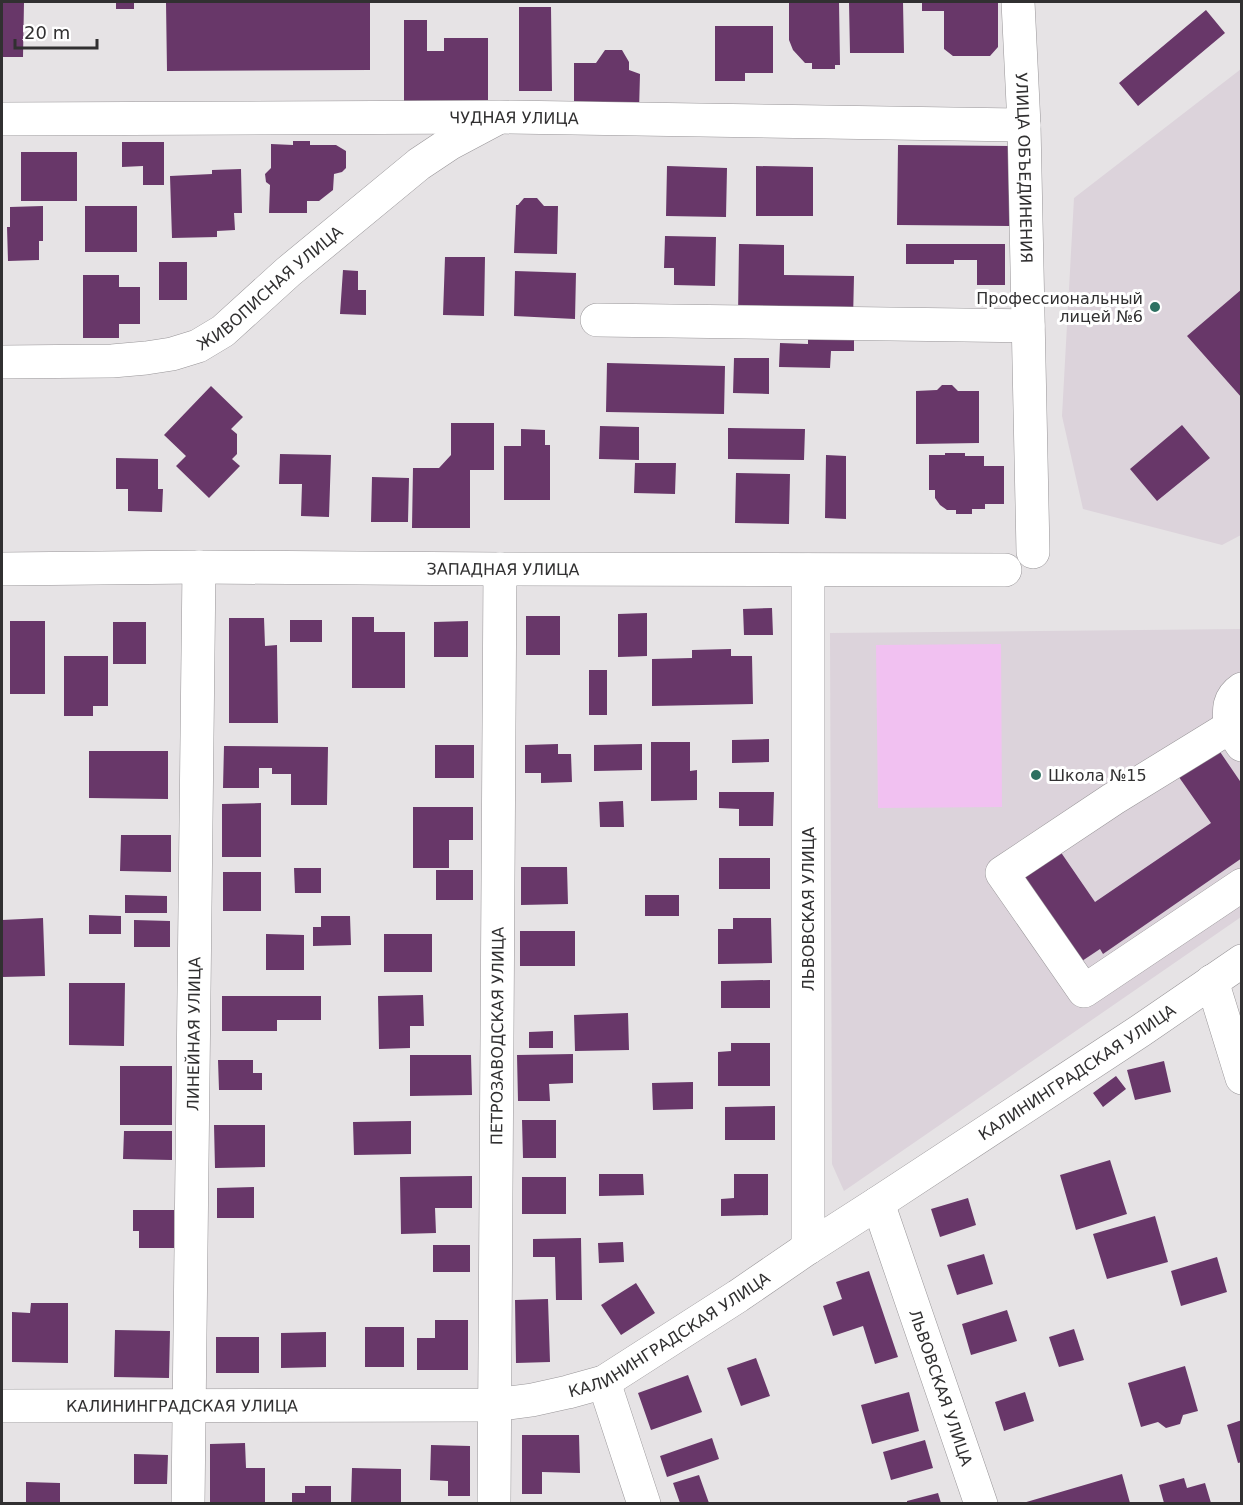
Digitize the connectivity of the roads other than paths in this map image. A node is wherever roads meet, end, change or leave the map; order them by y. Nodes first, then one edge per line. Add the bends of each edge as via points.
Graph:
1 (1018, 2) edge
2 (500, 117) junction
3 (2, 119) edge
4 (1024, 125) junction
5 (597, 320) dead end
6 (1028, 326) junction
7 (2, 362) edge
8 (1034, 552) dead end
9 (199, 567) junction
10 (2, 569) edge
11 (500, 569) junction
12 (808, 570) junction
13 (1005, 570) dead end
14 (1242, 689) edge
15 (1236, 736) edge
16 (1242, 885) edge
17 (1242, 960) edge
18 (1212, 981) junction
19 (1242, 1078) edge
20 (878, 1203) junction
21 (808, 1248) junction
22 (604, 1382) junction
23 (189, 1405) junction
24 (495, 1405) junction
25 (2, 1406) edge
26 (188, 1503) edge
27 (494, 1503) edge
28 (644, 1503) edge
29 (981, 1503) edge

1 - 4 street, УЛИЦА ОБЪЕДИНЕНИЯ
2 - 3 street, ЧУДНАЯ УЛИЦА
2 - 4 street, ЧУДНАЯ УЛИЦА
2 - 7 street, ЖИВОПИСНАЯ УЛИЦА via 419,164 223,331 198,346 172,354 123,360
4 - 6 street, УЛИЦА ОБЪЕДИНЕНИЯ
5 - 6 street
6 - 8 street, УЛИЦА ОБЪЕДИНЕНИЯ
9 - 10 street, ЗАПАДНАЯ УЛИЦА
9 - 11 street, ЗАПАДНАЯ УЛИЦА
9 - 23 street, ЛИНЕЙНАЯ УЛИЦА
11 - 12 street, ЗАПАДНАЯ УЛИЦА
11 - 24 street, ПЕТРОЗАВОДСКАЯ УЛИЦА
12 - 13 street, ЗАПАДНАЯ УЛИЦА
12 - 21 street, ЛЬВОВСКАЯ УЛИЦА
14 - 15 street via 1234,694 1229,709
15 - 16 street via 1113,799 1002,873 1084,991
17 - 18 street, КАЛИНИНГРАДСКАЯ УЛИЦА
18 - 19 street
18 - 20 street, КАЛИНИНГРАДСКАЯ УЛИЦА
20 - 21 street, КАЛИНИНГРАДСКАЯ УЛИЦА
20 - 29 street, ЛЬВОВСКАЯ УЛИЦА
21 - 22 street, КАЛИНИНГРАДСКАЯ УЛИЦА
22 - 24 street, КАЛИНИНГРАДСКАЯ УЛИЦА
22 - 28 street
23 - 24 street, КАЛИНИНГРАДСКАЯ УЛИЦА
23 - 25 street, КАЛИНИНГРАДСКАЯ УЛИЦА
23 - 26 street, ЛИНЕЙНАЯ УЛИЦА
24 - 27 street, ПЕТРОЗАВОДСКАЯ УЛИЦА

